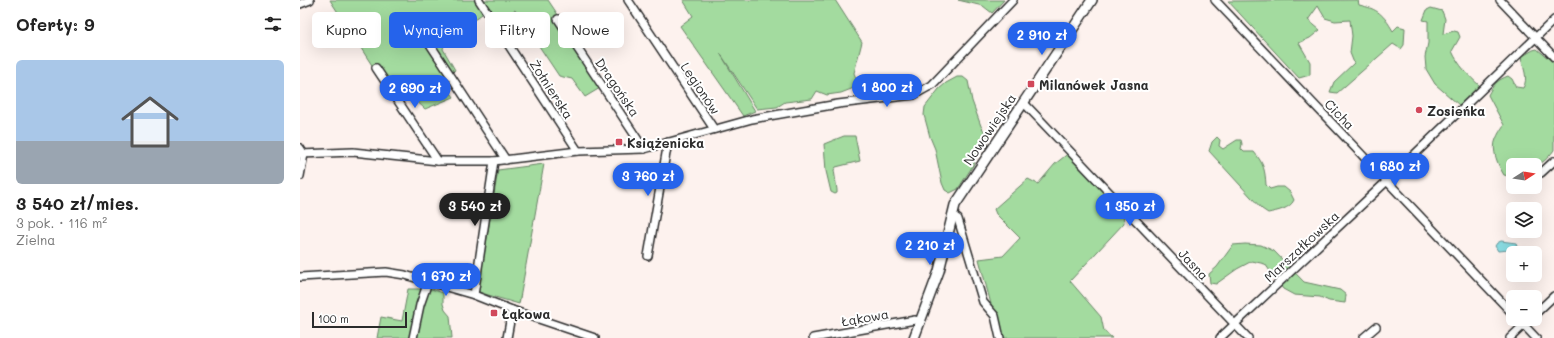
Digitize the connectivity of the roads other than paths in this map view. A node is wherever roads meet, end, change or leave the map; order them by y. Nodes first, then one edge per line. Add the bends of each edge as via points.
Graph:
1 (310, 0) edge
2 (479, 0) edge
3 (628, 0) edge
4 (1013, 0) edge
5 (1092, 0) edge
6 (1215, 0) edge
7 (1500, 0) edge
8 (300, 4) edge
9 (1554, 20) edge
10 (1535, 38) junction
11 (432, 48) edge
12 (577, 48) edge
13 (1554, 57) edge
14 (376, 68) dead end
15 (1023, 102) junction
16 (714, 129) junction
17 (668, 142) junction
18 (644, 148) junction
19 (578, 150) junction
20 (301, 152) edge
21 (506, 160) junction
22 (438, 161) junction
23 (494, 161) junction
24 (1554, 161) edge
25 (1542, 172) edge
26 (300, 176) edge
27 (1387, 182) junction
28 (952, 215) junction
29 (648, 256) dead end
30 (300, 277) edge
31 (428, 282) junction
32 (474, 295) junction
33 (1554, 296) edge
34 (1506, 307) edge
35 (1542, 307) edge
36 (512, 310) junction
37 (920, 322) junction
38 (1235, 324) junction
39 (1523, 326) edge
40 (1525, 326) edge
41 (1376, 327) dead end
42 (591, 337) edge
43 (413, 338) edge
44 (507, 338) edge
45 (813, 338) edge
46 (914, 338) edge
47 (1000, 338) edge
48 (1220, 338) edge
49 (1248, 338) edge
50 (1363, 338) edge
51 (1510, 338) edge
52 (1536, 338) edge

1 - 8 street
2 - 19 street, Żołnierska
3 - 16 street, Legionów
4 - 16 street via 932,84 914,94 752,118
5 - 15 street, Nowowiejska
6 - 27 street, Cicha
7 - 10 street
9 - 10 street, Marszałkowska
10 - 13 street
10 - 27 street, Marszałkowska
11 - 21 street
12 - 18 street, Dragońska
14 - 22 street
15 - 28 street, Nowowiejska via 963,192
15 - 38 street, Jasna
16 - 17 street
17 - 18 street
17 - 29 street
18 - 19 street
19 - 21 street
20 - 22 street via 353,152
20 - 26 street
21 - 23 street
22 - 23 street
23 - 32 street
24 - 25 street
27 - 34 street, Cicha
27 - 38 street, Marszałkowska
28 - 37 street, Nowowiejska via 940,271
28 - 47 street via 958,219 983,302 995,316
30 - 31 street via 386,272
31 - 32 street
31 - 43 street
32 - 36 street
33 - 35 street
36 - 42 street
36 - 44 street
37 - 45 street, Łąkowa via 915,320
37 - 46 street, Nowowiejska
38 - 48 street, Marszałkowska
38 - 49 street, Jasna
39 - 51 street
40 - 52 street
41 - 50 street

